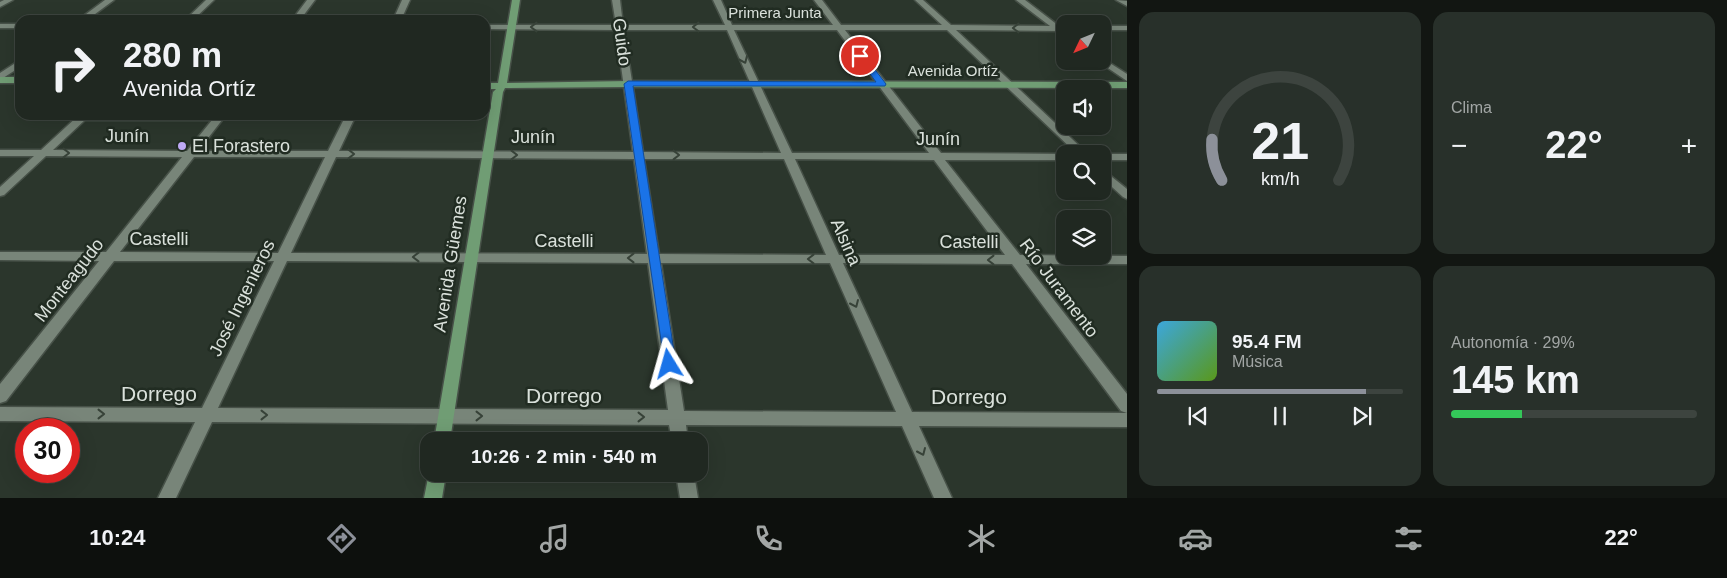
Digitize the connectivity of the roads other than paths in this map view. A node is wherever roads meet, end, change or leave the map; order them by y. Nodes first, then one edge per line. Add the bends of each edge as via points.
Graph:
1 (9, 0) edge
2 (110, 0) edge
3 (210, 0) edge
4 (311, 0) edge
5 (406, 0) edge
6 (509, 0) edge
7 (516, 0) edge
8 (616, 0) edge
9 (717, 0) edge
10 (818, 0) edge
11 (919, 0) edge
12 (1020, 0) edge
13 (1120, 0) edge
14 (1127, 4) edge
15 (0, 5) edge
16 (89, 15) edge
17 (194, 15) edge
18 (300, 15) edge
19 (399, 15) edge
20 (1056, 25) edge
21 (0, 26) edge
22 (15, 26) edge
23 (490, 27) edge
24 (508, 27) junction
25 (620, 27) junction
26 (729, 27) junction
27 (839, 27) junction
28 (948, 28) junction
29 (1056, 28) edge
30 (1111, 28) edge
31 (1127, 28) edge
32 (1111, 66) edge
33 (15, 67) edge
34 (1127, 78) edge
35 (0, 79) edge
36 (15, 80) edge
37 (628, 84) junction
38 (755, 84) junction
39 (882, 84) junction
40 (1009, 84) junction
41 (0, 85) edge
42 (15, 85) edge
43 (1127, 85) edge
44 (498, 86) edge
45 (80, 120) edge
46 (217, 120) edge
47 (348, 120) edge
48 (1073, 145) edge
49 (0, 153) edge
50 (43, 153) junction
51 (192, 153) junction
52 (332, 154) junction
53 (488, 155) junction
54 (639, 155) junction
55 (788, 156) junction
56 (937, 156) junction
57 (1056, 157) edge
58 (1111, 157) edge
59 (1127, 157) edge
60 (1111, 180) edge
61 (0, 193) edge
62 (1127, 195) edge
63 (0, 256) edge
64 (110, 256) junction
65 (282, 257) junction
66 (472, 258) junction
67 (654, 258) junction
68 (834, 259) junction
69 (1016, 260) junction
70 (1127, 260) edge
71 (0, 396) edge
72 (1127, 406) edge
73 (0, 414) edge
74 (207, 415) junction
75 (446, 416) junction
76 (677, 417) junction
77 (907, 418) junction
78 (1127, 420) edge
79 (443, 432) edge
80 (679, 432) edge
81 (436, 482) edge
82 (686, 482) edge
83 (167, 498) edge
84 (433, 498) edge
85 (689, 498) edge
86 (943, 498) edge

1 - 15 street
2 - 16 street
3 - 17 street
4 - 18 street
5 - 19 street
6 - 24 main road, Avenida Güemes
7 - 24 main road, Avenida Güemes
8 - 25 street, Guido
9 - 26 street, Alsina
10 - 27 street, Río Juramento
11 - 28 street
12 - 20 street
13 - 14 street
21 - 22 street
23 - 24 street, Primera Junta
25 -> 24 street, Primera Junta
24 - 44 main road, Avenida Güemes
26 -> 25 street, Primera Junta
25 - 37 street, Guido
26 - 27 street, Primera Junta
26 -> 38 street, Alsina
27 - 28 street, Primera Junta
27 - 39 street, Río Juramento
29 -> 28 street, Primera Junta
28 - 40 street
30 - 31 street
32 - 34 street
33 - 35 street
35 - 36 main road
37 - 38 main road, Avenida Ortíz
37 - 44 main road, Avenida Ortíz
37 - 54 street, Guido
38 - 39 main road, Avenida Ortíz
38 - 55 street, Alsina
39 - 40 main road, Avenida Ortíz
39 - 56 street, Río Juramento
40 - 43 main road, Avenida Ortíz
40 - 48 street
41 - 42 main road
44 - 53 main road, Avenida Güemes
45 - 50 street
46 - 51 street, Monteagudo
47 - 52 street, José Ingenieros
49 - 50 street, Junín
50 -> 51 street, Junín
50 - 61 street
51 - 52 street, Junín
51 - 64 street, Monteagudo
52 -> 53 street, Junín
52 - 65 street, José Ingenieros
53 -> 54 street, Junín
53 - 66 main road, Avenida Güemes
54 -> 55 street, Junín
54 - 67 street, Guido
55 - 56 street, Junín
55 - 68 street, Alsina
56 - 57 street, Junín
56 - 69 street, Río Juramento
58 - 59 street
60 - 62 street
63 - 64 street, Castelli
64 - 65 street, Castelli
64 - 71 street, Monteagudo
66 -> 65 street, Castelli
65 - 74 street, José Ingenieros
67 -> 66 street, Castelli
66 - 75 main road, Avenida Güemes
68 -> 67 street, Castelli
67 - 76 street, Guido
69 -> 68 street, Castelli
68 -> 77 street, Alsina
69 - 70 street, Castelli
69 - 72 street, Río Juramento
73 -> 74 street, Dorrego
74 -> 75 street, Dorrego
74 - 83 street, José Ingenieros
75 -> 76 street, Dorrego
75 - 79 main road, Avenida Güemes
76 - 77 street, Dorrego
76 - 80 street, Guido
77 - 78 street, Dorrego
77 -> 86 street, Alsina
81 - 84 main road
82 - 85 street

